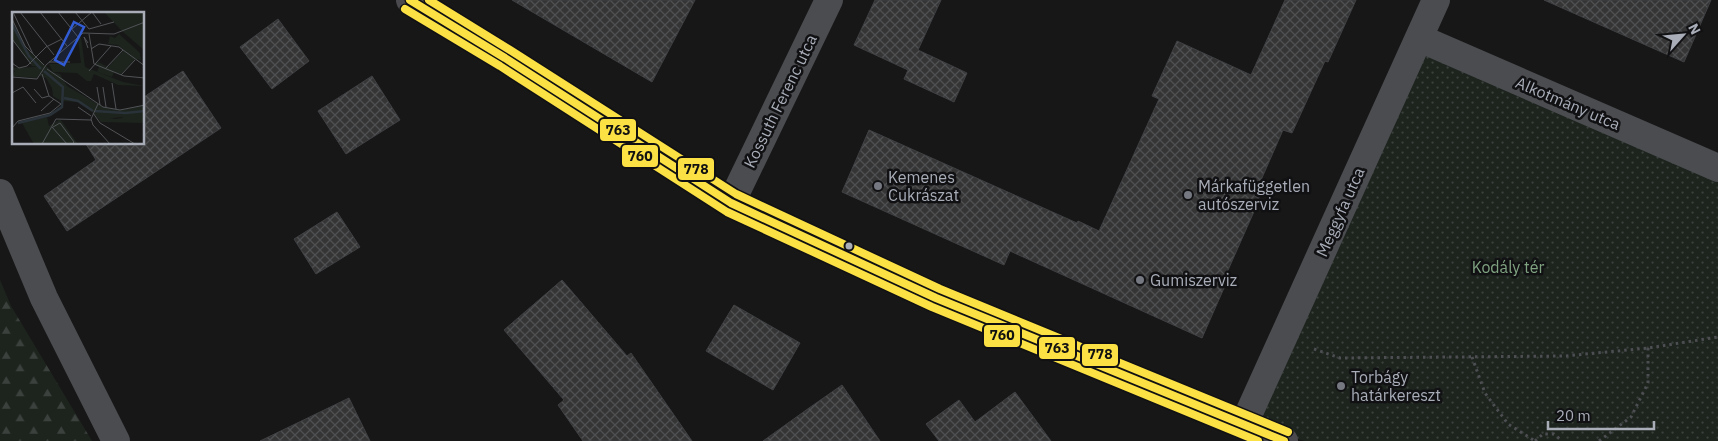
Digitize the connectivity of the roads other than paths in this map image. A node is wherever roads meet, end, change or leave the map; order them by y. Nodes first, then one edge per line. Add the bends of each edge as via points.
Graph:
1 (410, 0) edge
2 (829, 0) edge
3 (1436, 0) edge
4 (1419, 38) junction
5 (1718, 168) edge
6 (0, 193) edge
7 (731, 203) junction
8 (1244, 424) junction
9 (116, 441) edge
10 (1284, 441) edge

1 - 7 main road
2 - 7 street, Kossuth Ferenc utca
3 - 4 street, Meggyfa utca
4 - 5 street, Alkotmány utca
4 - 8 street, Meggyfa utca
6 - 9 street via 44,298
7 - 8 main road via 936,298
8 - 10 main road

